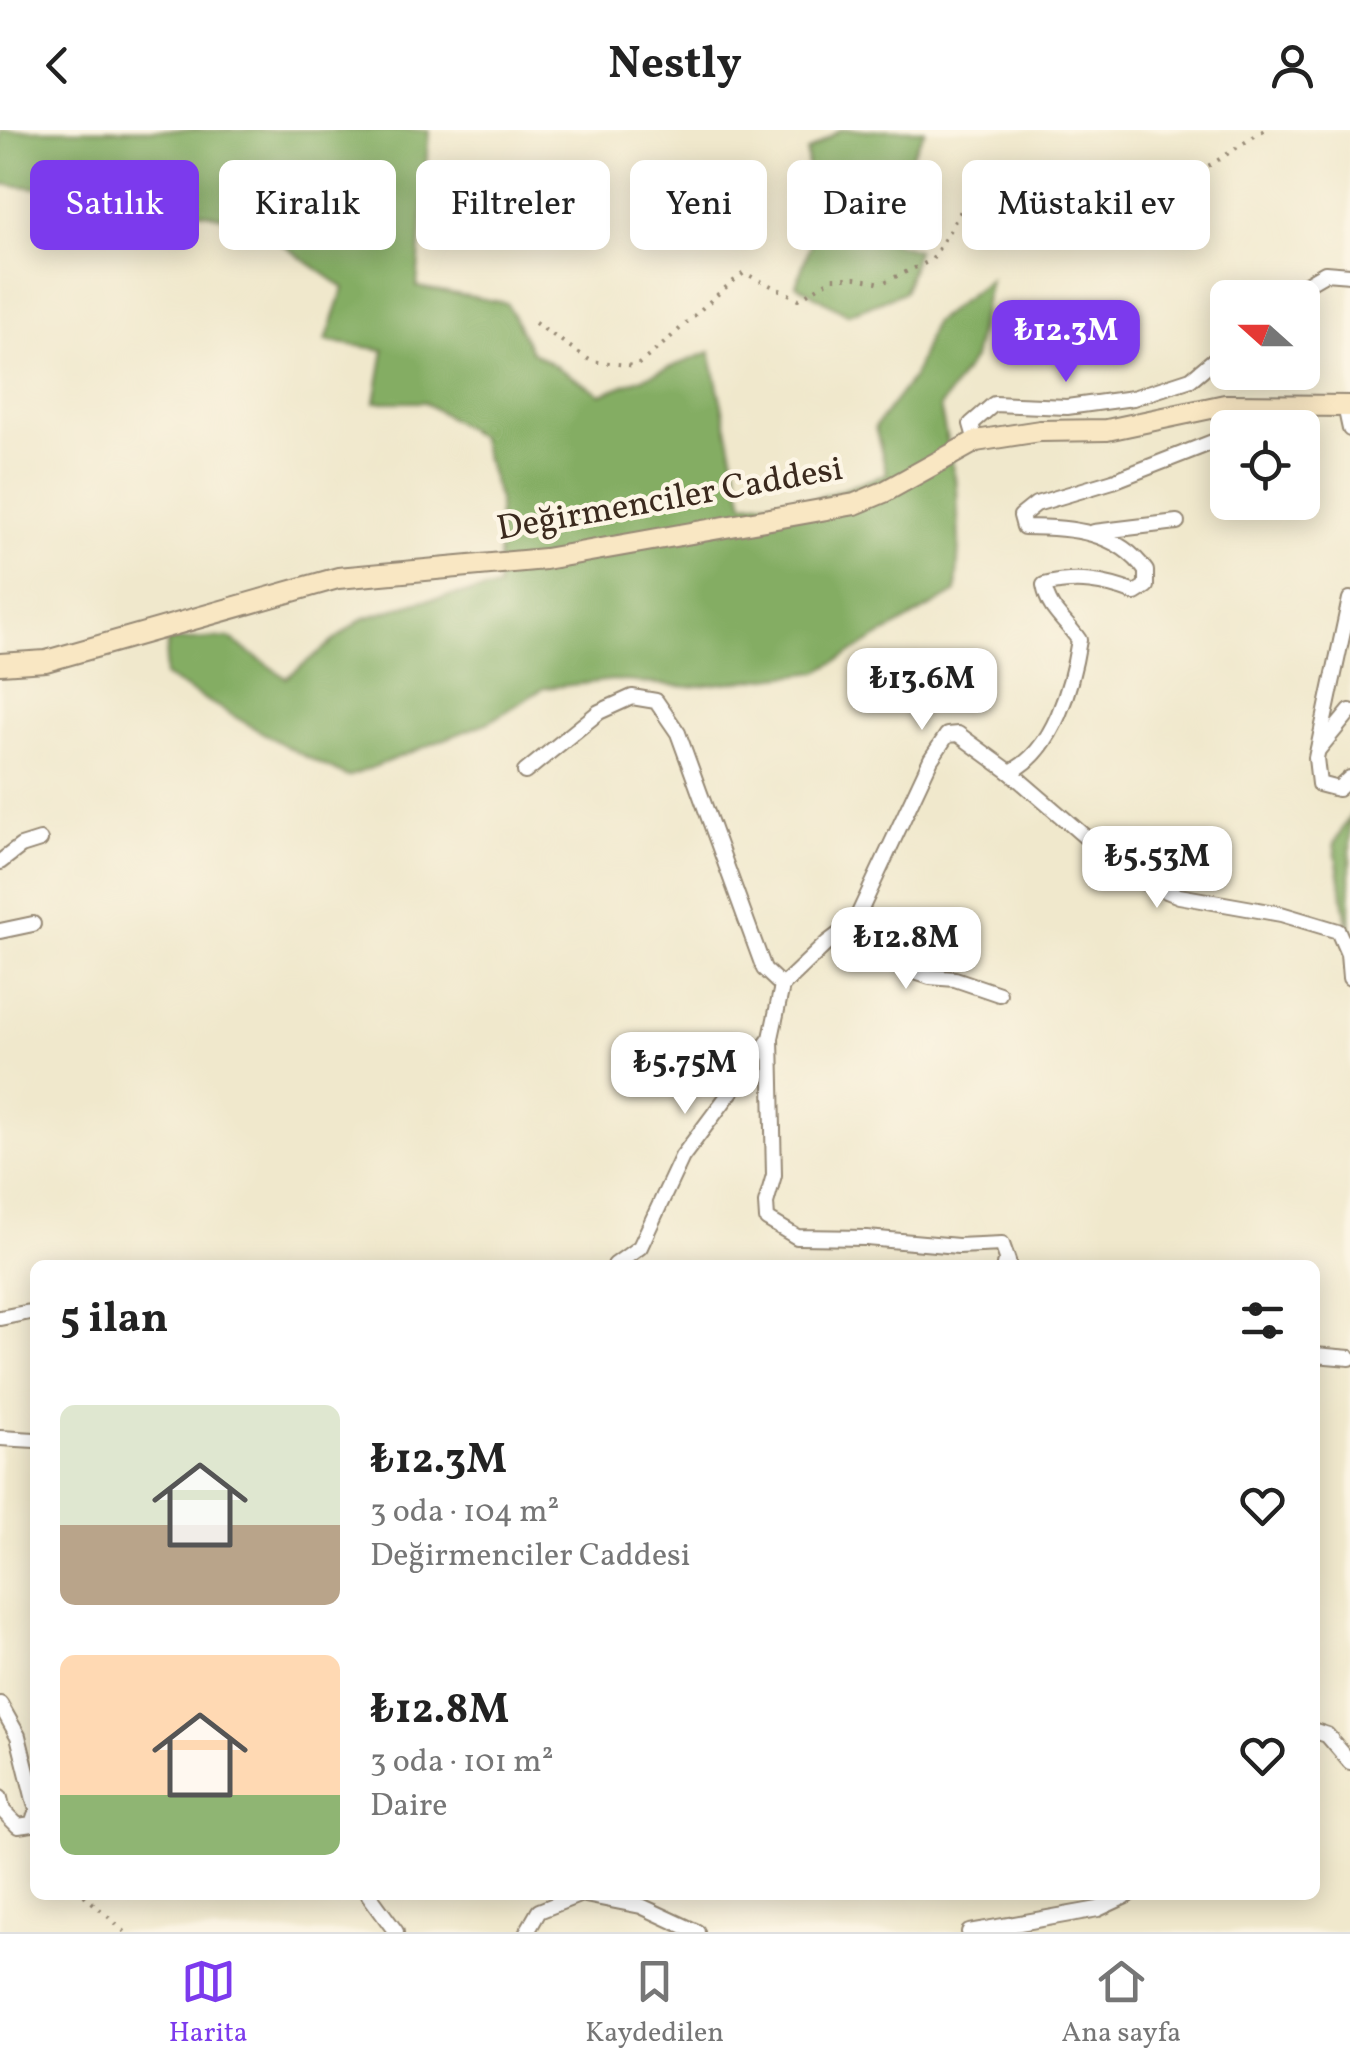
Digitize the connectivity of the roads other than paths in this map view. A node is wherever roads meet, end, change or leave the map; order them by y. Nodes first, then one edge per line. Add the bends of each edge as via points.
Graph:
1 (1350, 275) edge
2 (1313, 280) edge
3 (1210, 364) edge
4 (1306, 406) junction
5 (1347, 406) edge
6 (1296, 410) edge
7 (1350, 429) edge
8 (976, 441) junction
9 (1210, 443) edge
10 (1178, 522) dead end
11 (1088, 532) junction
12 (1350, 599) edge
13 (46, 662) junction
14 (0, 664) edge
15 (0, 672) edge
16 (1350, 711) edge
17 (1318, 750) junction
18 (525, 772) dead end
19 (1010, 772) junction
20 (1350, 778) edge
21 (40, 840) dead end
22 (0, 862) edge
23 (856, 922) junction
24 (32, 924) dead end
25 (0, 932) edge
26 (1348, 944) edge
27 (1350, 978) edge
28 (782, 986) junction
29 (998, 994) dead end
30 (770, 1038) junction
31 (622, 1260) edge
32 (1008, 1260) edge
33 (30, 1312) edge
34 (0, 1318) edge
35 (1320, 1355) edge
36 (1350, 1358) edge
37 (0, 1438) edge
38 (30, 1440) edge
39 (0, 1704) edge
40 (1320, 1732) edge
41 (1350, 1762) edge
42 (30, 1784) edge
43 (0, 1798) edge
44 (30, 1824) edge
45 (373, 1900) edge
46 (569, 1900) edge
47 (609, 1900) edge
48 (1117, 1900) edge
49 (396, 1932) edge
50 (527, 1932) edge
51 (697, 1932) edge
52 (969, 1932) edge

1 - 2 street via 1325,273
3 - 8 street via 1192,379 1133,398 1067,407 994,404 971,424
4 - 5 main road, Değirmenciler Caddesi
4 - 6 street
4 - 8 main road, Değirmenciler Caddesi via 1225,406 1107,430
5 - 7 street
8 - 13 main road, Değirmenciler Caddesi via 855,504 545,559 338,578
9 - 11 street via 1036,504 1021,516 1024,527
10 - 11 street
11 - 19 street via 1137,558 1146,586 1134,593 1097,580 1044,585 1048,606 1079,640 1074,668 1051,730 1023,766
12 - 17 street
13 - 14 main road, Değirmenciler Caddesi
13 - 15 street
16 - 17 street
17 - 20 street via 1319,784 1338,789
18 - 28 street via 599,712 632,697 656,701 678,733 764,970
19 - 23 street via 958,734 947,735
19 - 26 street via 1141,881 1179,896 1338,931
21 - 22 street
23 - 28 street
23 - 29 street via 897,966
24 - 25 street
26 - 27 street
28 - 30 street
30 - 31 street via 682,1158 640,1247
30 - 32 street via 774,1175 768,1219 797,1237 1002,1244
33 - 34 street
35 - 36 street
37 - 38 street
39 - 42 street via 18,1736
40 - 41 street
43 - 44 street via 18,1826
45 - 49 street
46 - 50 street via 539,1912
47 - 51 street via 641,1906
48 - 52 street

